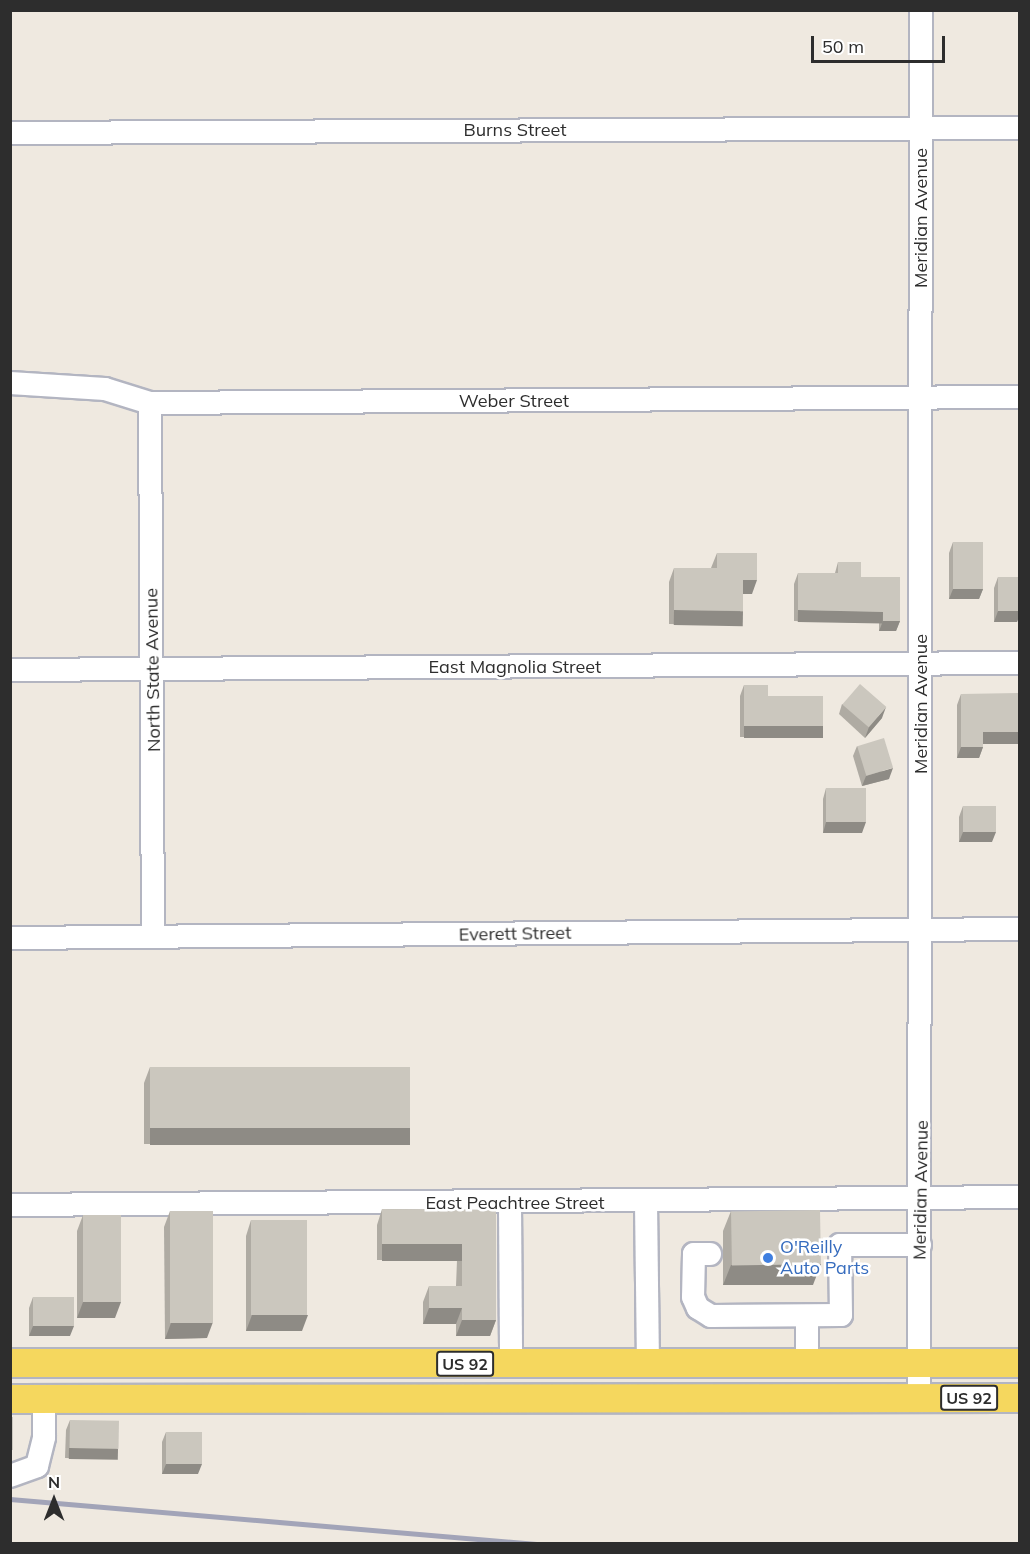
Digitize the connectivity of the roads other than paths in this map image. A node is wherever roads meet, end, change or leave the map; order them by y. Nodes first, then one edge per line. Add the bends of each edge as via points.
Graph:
1 (921, 10) edge
2 (921, 128) junction
3 (1020, 128) edge
4 (10, 133) edge
5 (10, 383) edge
6 (1020, 397) edge
7 (921, 398) junction
8 (150, 403) junction
9 (922, 662) junction
10 (1020, 663) edge
11 (154, 669) junction
12 (10, 670) edge
13 (921, 929) junction
14 (1020, 929) edge
15 (153, 937) junction
16 (10, 938) edge
17 (1020, 1197) edge
18 (921, 1198) junction
19 (646, 1202) junction
20 (510, 1204) junction
21 (10, 1205) edge
22 (920, 1245) junction
23 (710, 1254) dead end
24 (807, 1316) junction
25 (10, 1363) edge
26 (807, 1363) junction
27 (920, 1363) junction
28 (1020, 1363) edge
29 (392, 1364) junction
30 (511, 1364) junction
31 (648, 1364) junction
32 (920, 1398) junction
33 (1020, 1398) edge
34 (10, 1399) edge
35 (44, 1399) junction
36 (392, 1399) junction
37 (10, 1476) edge

1 - 2 street, Meridian Avenue
2 - 3 street, Burns Street
2 - 4 street, Burns Street
2 - 7 street, Meridian Avenue
5 - 8 street, Weber Street via 105,389
6 - 7 street, Weber Street
7 - 8 street, Weber Street
7 - 9 street, Meridian Avenue
8 - 11 street, North State Avenue
9 - 10 street, East Magnolia Street
9 - 11 street, East Magnolia Street
9 - 13 street, Meridian Avenue
11 - 12 street, East Magnolia Street
11 - 15 street, North State Avenue
13 - 14 street, Everett Street
13 - 15 street, Everett Street
13 - 18 street, Meridian Avenue
15 - 16 street, Everett Street
17 - 18 street, East Peachtree Street
18 - 19 street, East Peachtree Street
18 - 22 street, Meridian Avenue
19 - 20 street, East Peachtree Street
19 - 31 street
20 - 21 street, East Peachtree Street
20 - 30 street
22 - 24 street via 840,1245 841,1315
22 - 27 street, Meridian Avenue
23 - 24 street via 694,1254 698,1308 711,1316
24 - 26 street
25 - 29 main road, US 92
26 - 27 main road, US 92
26 - 31 main road, US 92
27 - 28 main road, US 92
27 - 32 street, Meridian Avenue
29 - 30 main road, US 92
29 - 36 main road
30 - 31 main road, US 92
32 - 33 main road, US 92
32 - 36 main road, US 92
34 - 35 main road, US 92
35 - 36 main road, US 92
35 - 37 street via 37,1466

